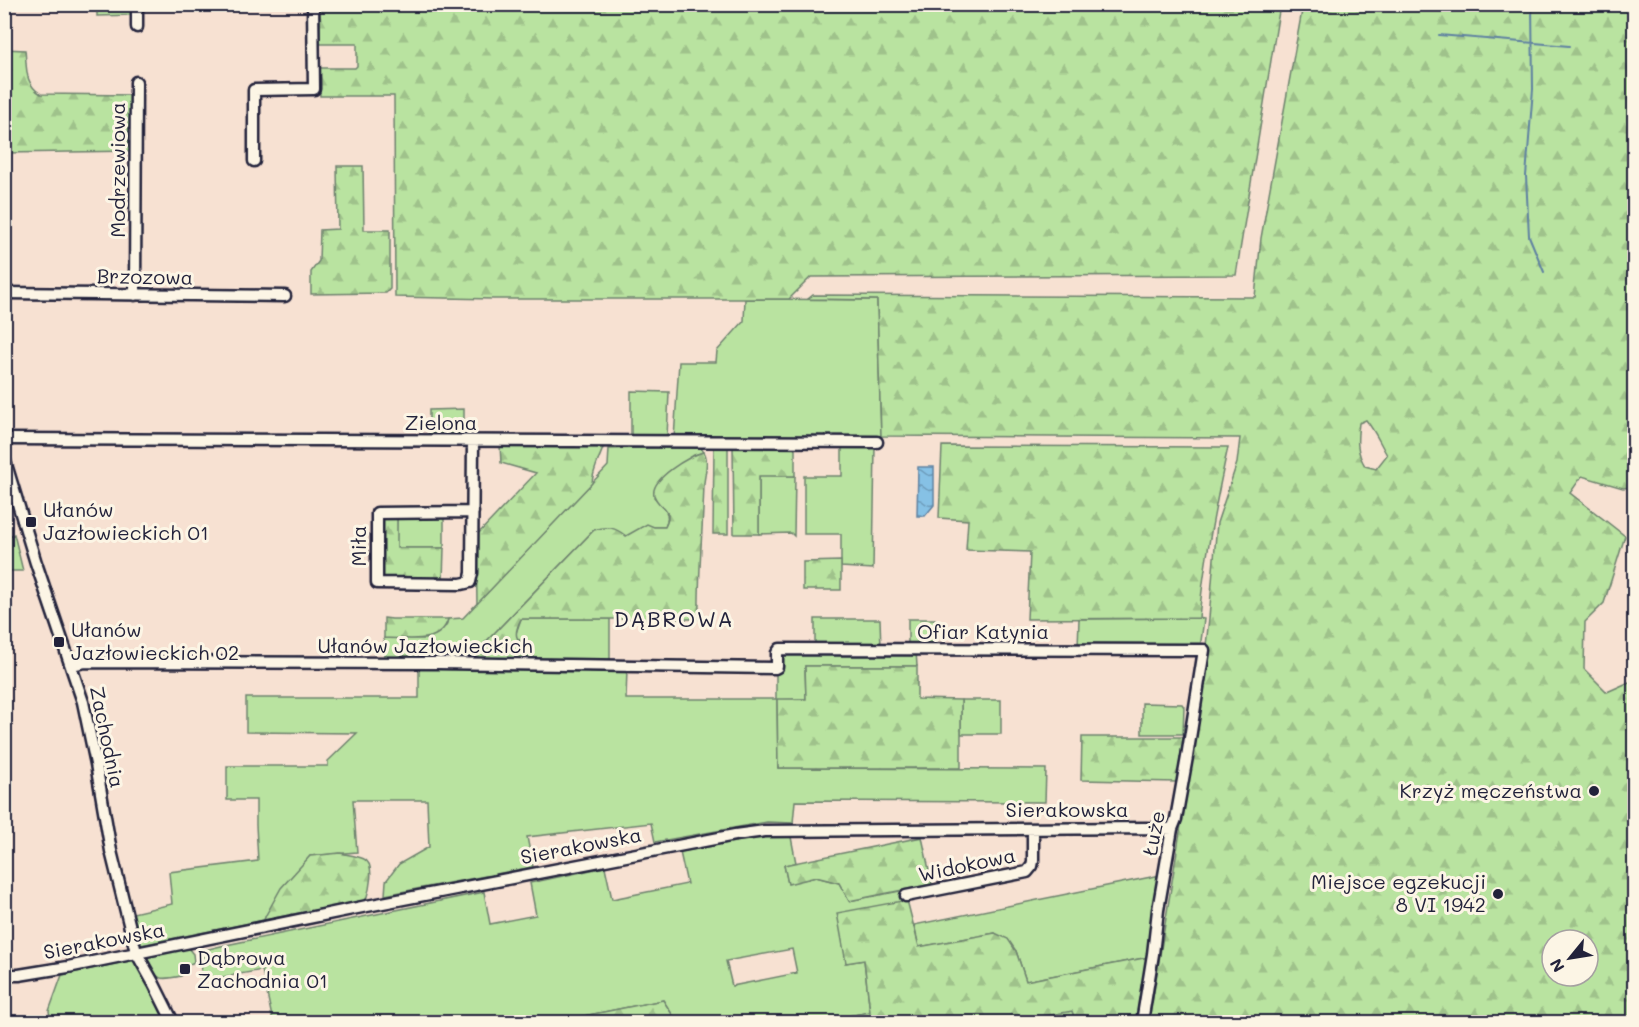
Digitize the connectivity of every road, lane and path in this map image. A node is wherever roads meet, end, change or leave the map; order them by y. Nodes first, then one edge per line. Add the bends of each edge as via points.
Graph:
1 (137, 4) edge
2 (313, 4) edge
3 (137, 27) dead end
4 (136, 82) dead end
5 (254, 161) dead end
6 (4, 293) edge
7 (135, 295) junction
8 (285, 296) dead end
9 (4, 439) edge
10 (473, 441) junction
11 (877, 442) dead end
12 (4, 458) edge
13 (473, 512) junction
14 (1204, 650) joint
15 (71, 665) junction
16 (777, 666) joint
17 (1033, 829) junction
18 (1172, 829) junction
19 (906, 896) dead end
20 (136, 952) junction
21 (4, 975) edge
22 (172, 1023) edge
23 (1142, 1023) edge

1 - 3 street
2 - 5 street via 314,89 254,90
4 - 7 street, Modrzewiowa
6 - 7 street, Brzozowa
7 - 8 street, Brzozowa
9 - 10 street, Zielona
10 - 11 street, Zielona
10 - 13 street, Miła
12 - 15 street, Zachodnia
13 - 13 street, Miła via 470,582 377,583 377,513
14 - 16 street, Ofiar Katynia via 780,649
14 - 18 street, Łuże
15 - 16 street, Ułanów Jazłowieckich via 85,662
15 - 20 street, Zachodnia via 85,712 111,851
17 - 18 street, Sierakowska
17 - 19 street, Widokowa via 1033,861 1027,872
17 - 20 street, Sierakowska via 765,831 735,835
18 - 23 street, Łuże
20 - 21 street, Sierakowska
20 - 22 street, Zachodnia

